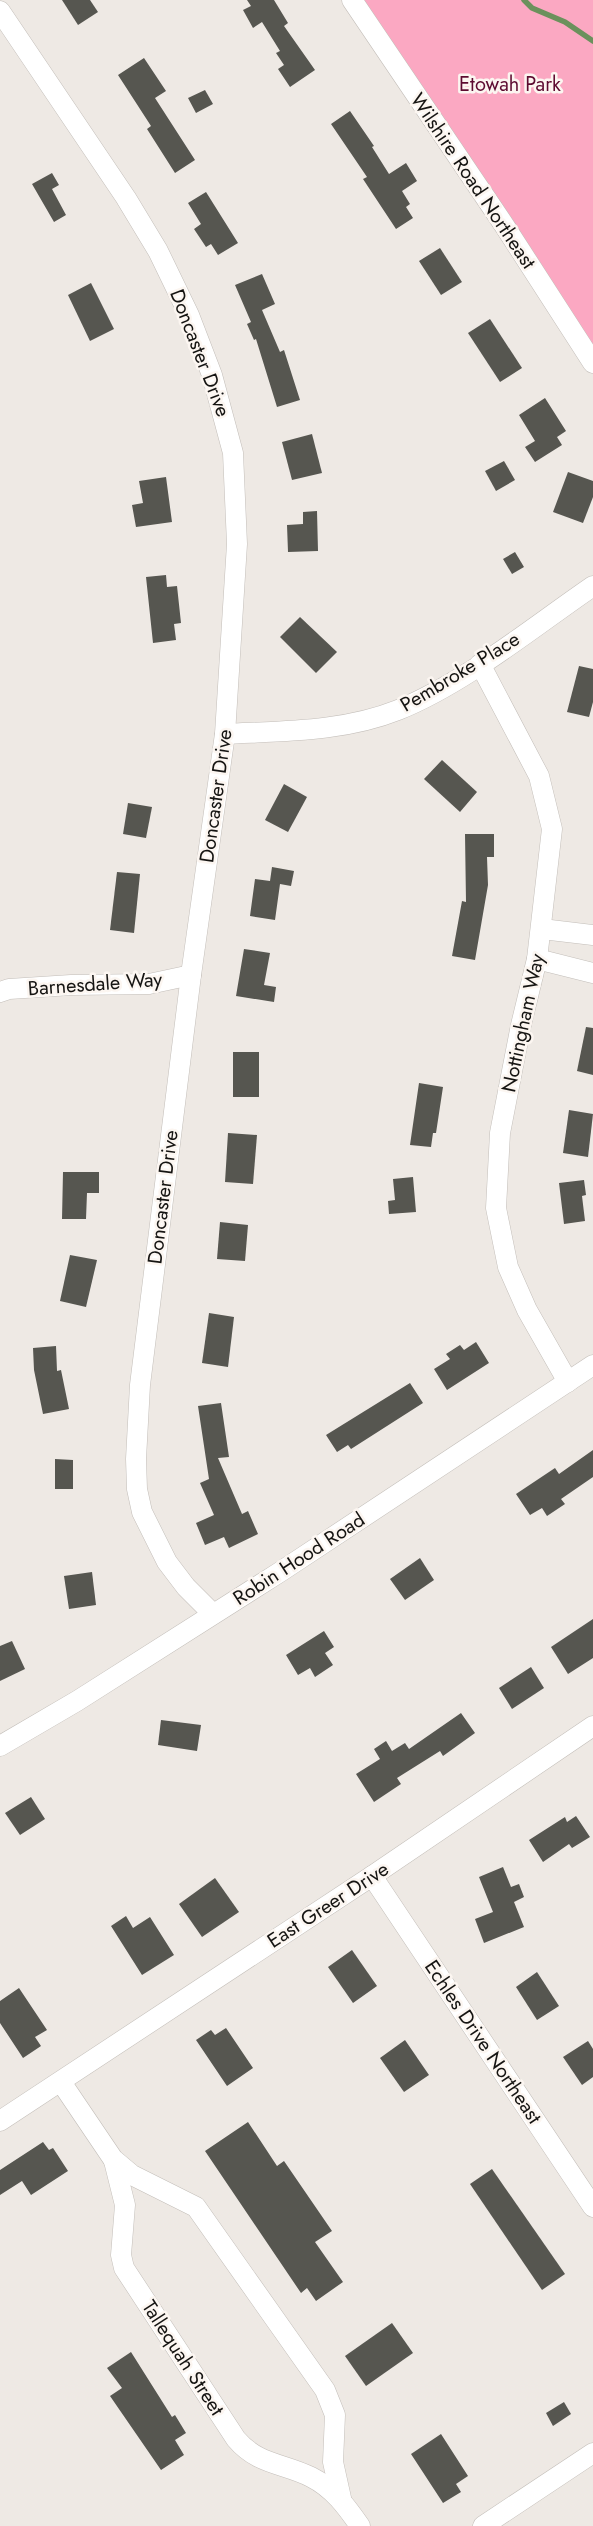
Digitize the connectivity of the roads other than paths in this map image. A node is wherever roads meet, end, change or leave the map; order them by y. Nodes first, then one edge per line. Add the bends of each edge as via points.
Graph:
1 (352, 0) edge
2 (0, 11) edge
3 (593, 363) edge
4 (593, 586) edge
5 (480, 664) junction
6 (225, 734) junction
7 (542, 929) junction
8 (593, 935) edge
9 (537, 959) junction
10 (593, 973) edge
11 (191, 975) junction
12 (0, 992) edge
13 (593, 1365) edge
14 (568, 1382) junction
15 (213, 1614) junction
16 (593, 1726) edge
17 (0, 1746) edge
18 (372, 1876) junction
19 (61, 2082) junction
20 (0, 2121) edge
21 (113, 2159) junction
22 (593, 2207) edge
23 (593, 2454) edge
24 (341, 2498) junction
25 (360, 2526) edge
26 (483, 2526) edge

1 - 3 street, Wilshire Road Northeast
2 - 6 street, Doncaster Drive via 158,251 189,315 212,374 233,453 236,496
4 - 5 street, Pembroke Place
5 - 6 street, Pembroke Place via 397,710 364,720 312,730
5 - 7 street, Nottingham Way via 535,768 548,808 552,830
6 - 11 street, Doncaster Drive
7 - 8 street
7 - 9 street, Nottingham Way
9 - 10 street
9 - 14 street, Nottingham Way via 500,1133 496,1208 508,1267 531,1319
11 - 12 street, Barnesdale Way via 149,984 70,985
11 - 15 street, Doncaster Drive via 140,1385 137,1488 142,1512 168,1562 186,1587
13 - 14 street, Robin Hood Road
14 - 15 street, Robin Hood Road
15 - 17 street, Robin Hood Road
16 - 18 street, East Greer Drive
18 - 19 street, East Greer Drive
18 - 22 street, Echles Drive Northeast
19 - 20 street, East Greer Drive
19 - 21 street, Tallequah Street
21 - 24 street, Tallequah Street via 132,2175 196,2207 325,2390 334,2415 333,2462
21 - 24 street, Tallequah Street via 125,2205 121,2255 124,2268 236,2439 258,2458 313,2478
23 - 26 street
24 - 25 street, Tallequah Street

